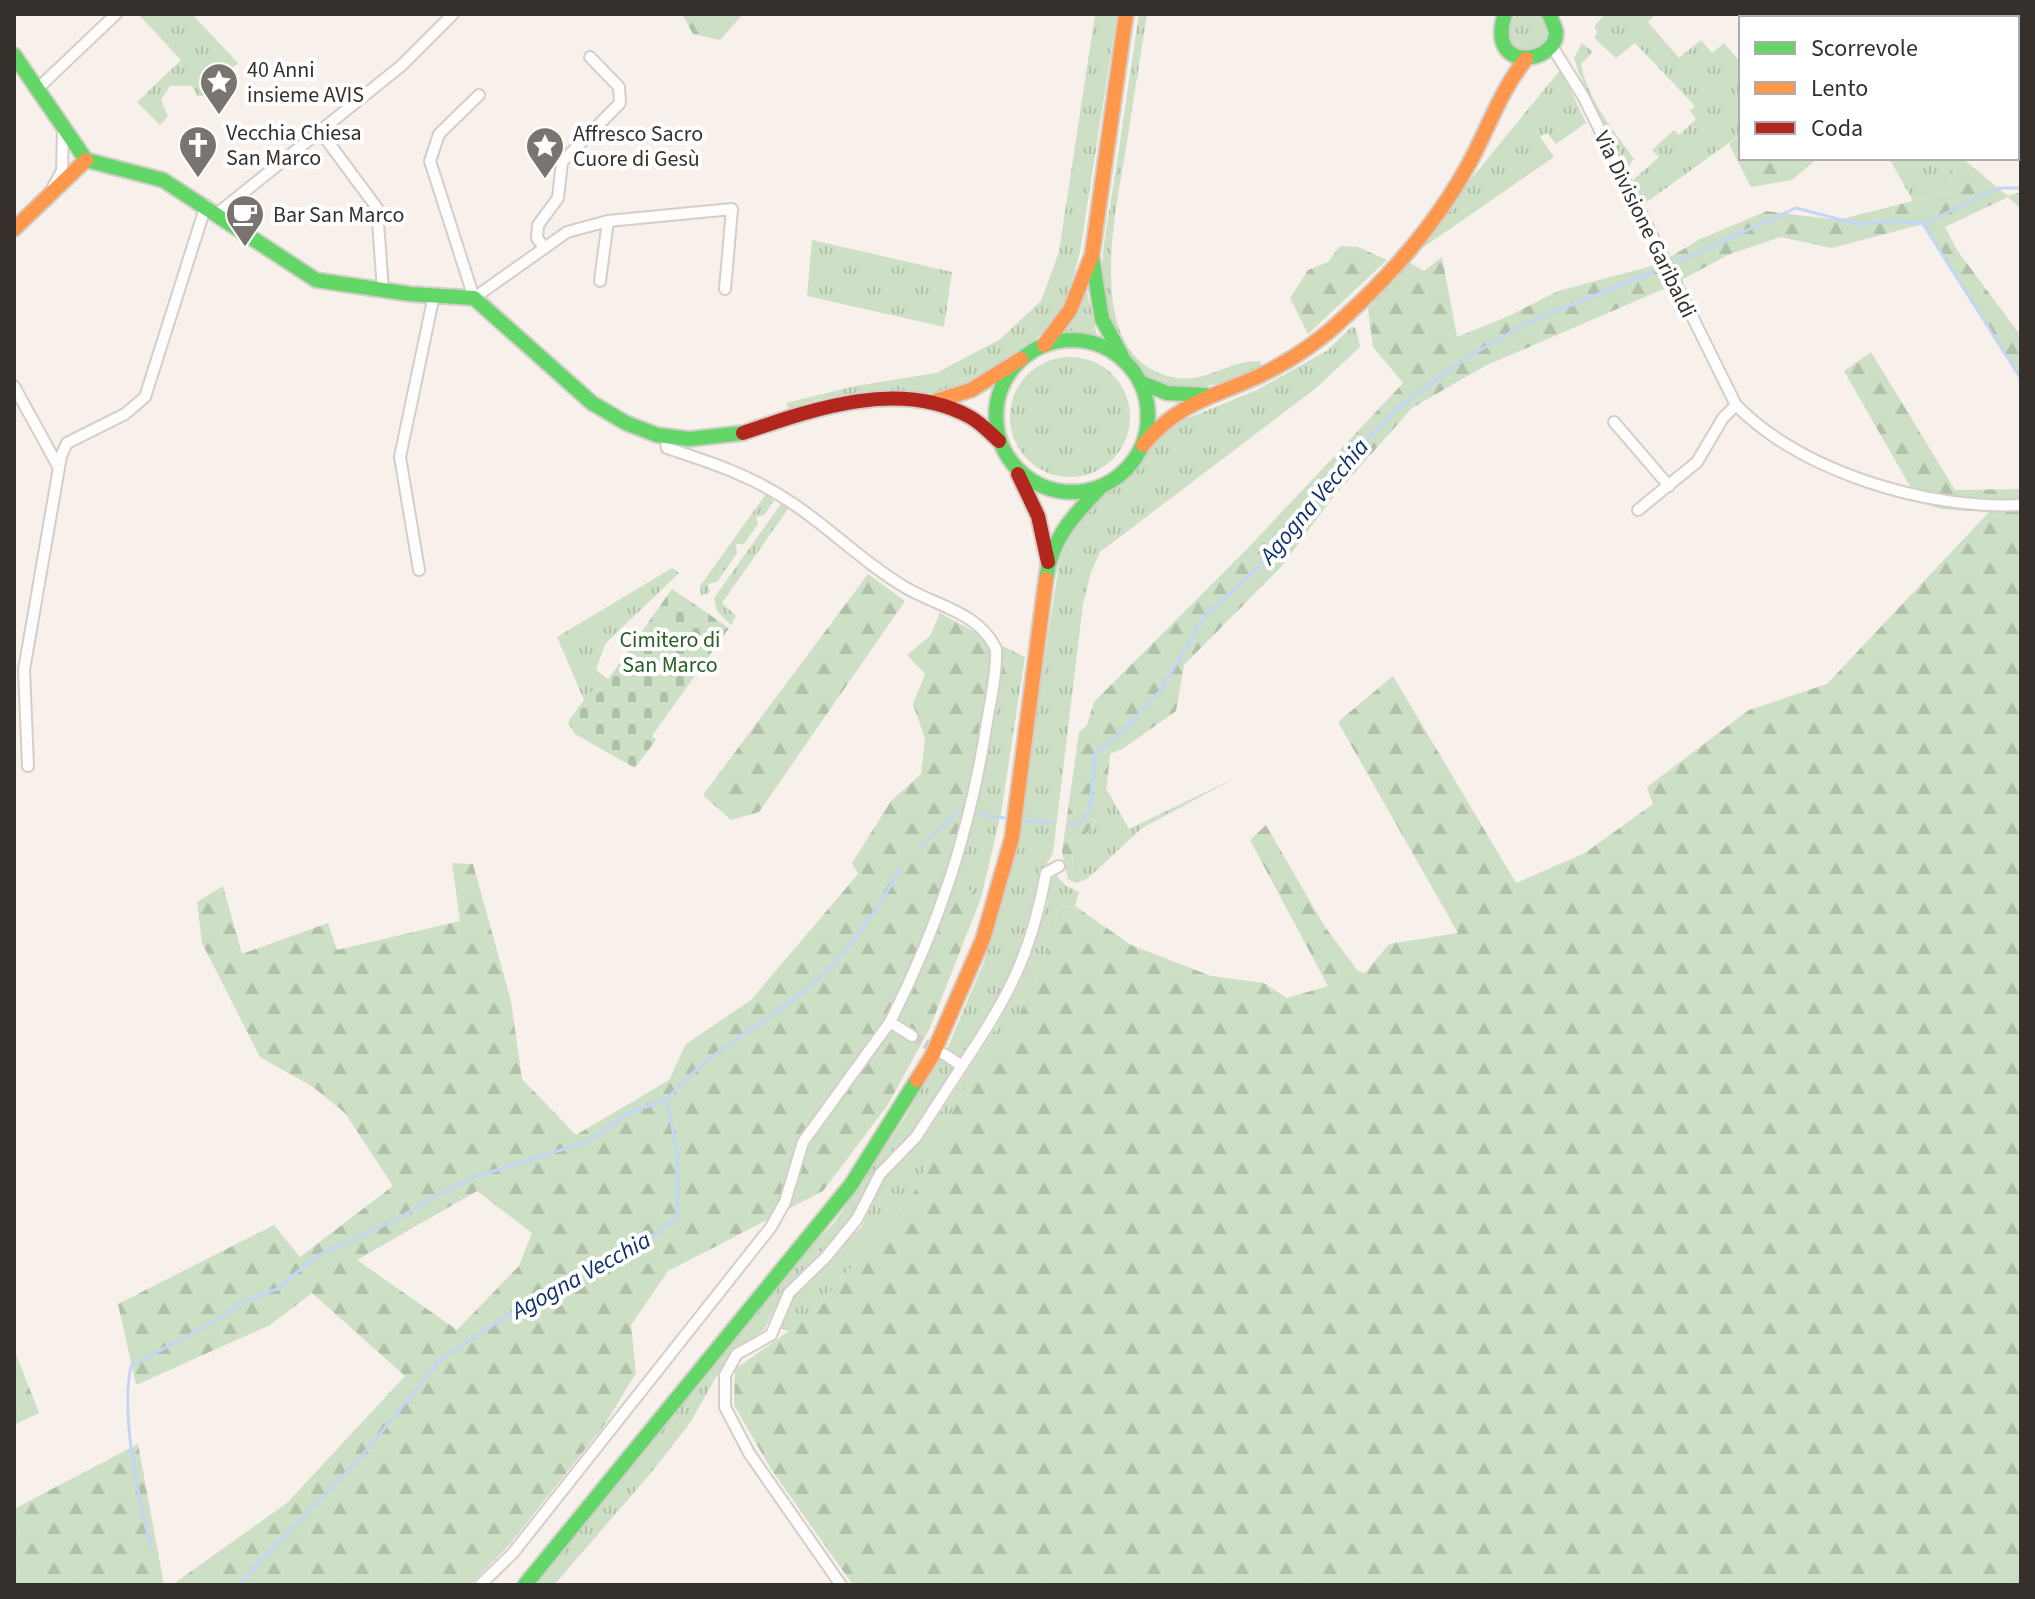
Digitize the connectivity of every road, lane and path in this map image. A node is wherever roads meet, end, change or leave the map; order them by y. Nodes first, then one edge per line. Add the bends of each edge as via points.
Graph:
1 (116, 14) edge
2 (453, 14) edge
3 (1126, 14) edge
4 (1505, 14) edge
5 (1552, 16) edge
6 (1551, 45) junction
7 (1506, 50) junction
8 (590, 57) dead end
9 (1526, 59) junction
10 (16, 63) edge
11 (1508, 78) junction
12 (36, 90) junction
13 (479, 95) dead end
14 (63, 128) junction
15 (320, 131) junction
16 (86, 160) junction
17 (51, 191) junction
18 (212, 209) junction
19 (608, 221) junction
20 (14, 229) edge
21 (544, 247) junction
22 (1092, 255) junction
23 (600, 281) dead end
24 (725, 289) dead end
25 (383, 291) junction
26 (434, 295) junction
27 (474, 298) junction
28 (1044, 345) junction
29 (1021, 359) junction
30 (1124, 359) junction
31 (1142, 383) junction
32 (14, 386) edge
33 (1207, 395) junction
34 (933, 402) junction
35 (1736, 405) junction
36 (1614, 422) dead end
37 (665, 436) junction
38 (999, 441) junction
39 (1143, 445) junction
40 (59, 468) junction
41 (1015, 468) junction
42 (1669, 486) junction
43 (1100, 488) junction
44 (2021, 505) edge
45 (1638, 510) dead end
46 (1048, 563) junction
47 (419, 570) dead end
48 (28, 766) dead end
49 (1059, 866) dead end
50 (890, 1022) junction
51 (912, 1036) tunnel mouth
52 (944, 1054) tunnel mouth
53 (962, 1066) junction
54 (480, 1585) edge
55 (525, 1585) edge
56 (841, 1585) edge

1 - 12 street
2 - 15 street via 401,66
3 - 22 main road
4 - 7 main road via 1499,32
5 - 6 main road
6 - 9 main road via 1540,56
6 - 35 street, Via Divisione Garibaldi via 1583,96
7 - 9 main road
7 - 11 main road
8 - 21 street via 619,87 620,103 562,162 558,198 538,225 537,238
9 - 11 main road
10 - 12 main road
11 - 33 main road via 1492,119 1451,191 1365,297 1282,363
12 - 14 main road
13 - 27 street via 439,134 430,161
14 - 16 main road
14 - 17 street via 62,171
15 - 18 street
15 - 25 street via 377,208
16 - 17 main road
16 - 18 main road via 163,180
17 - 20 main road
18 - 25 main road via 316,280
18 - 40 street via 145,397 125,414 67,443
19 - 21 street via 567,232
19 - 23 street
19 - 24 street via 732,209
21 - 27 street
22 - 28 main road via 1070,310
22 - 30 main road via 1102,319
25 - 26 main road
26 - 27 main road
26 - 47 street via 400,457
27 - 37 main road via 592,403 626,423
28 - 29 main road
28 - 30 main road via 1086,341
29 - 34 main road via 971,390
29 - 38 main road via 1006,376 998,397
30 - 31 main road
31 - 33 main road via 1167,393
31 - 39 main road via 1149,424
32 - 40 street
33 - 39 main road via 1162,419
34 - 37 main road via 846,403 730,437
34 - 38 main road via 972,418
35 - 42 street via 1697,462
35 - 44 street via 1752,422 1818,460 1913,496 1941,503
36 - 42 street
37 - 50 street via 667,448 746,475 907,588 963,613 996,649 976,788 951,882
38 - 41 main road
39 - 43 main road via 1118,478
40 - 48 street via 24,670
41 - 43 main road via 1054,491
41 - 46 main road via 1038,516
42 - 45 street
43 - 46 main road via 1062,528
46 - 55 main road via 1012,838 983,939 932,1056 851,1185
49 - 53 street via 1046,873 1019,973
50 - 51 street
50 - 54 street via 803,1142 785,1202 771,1227 513,1553
52 - 53 street
53 - 56 street via 916,1137 880,1174 857,1219 789,1293 771,1335 737,1354 725,1375 725,1407 749,1453

